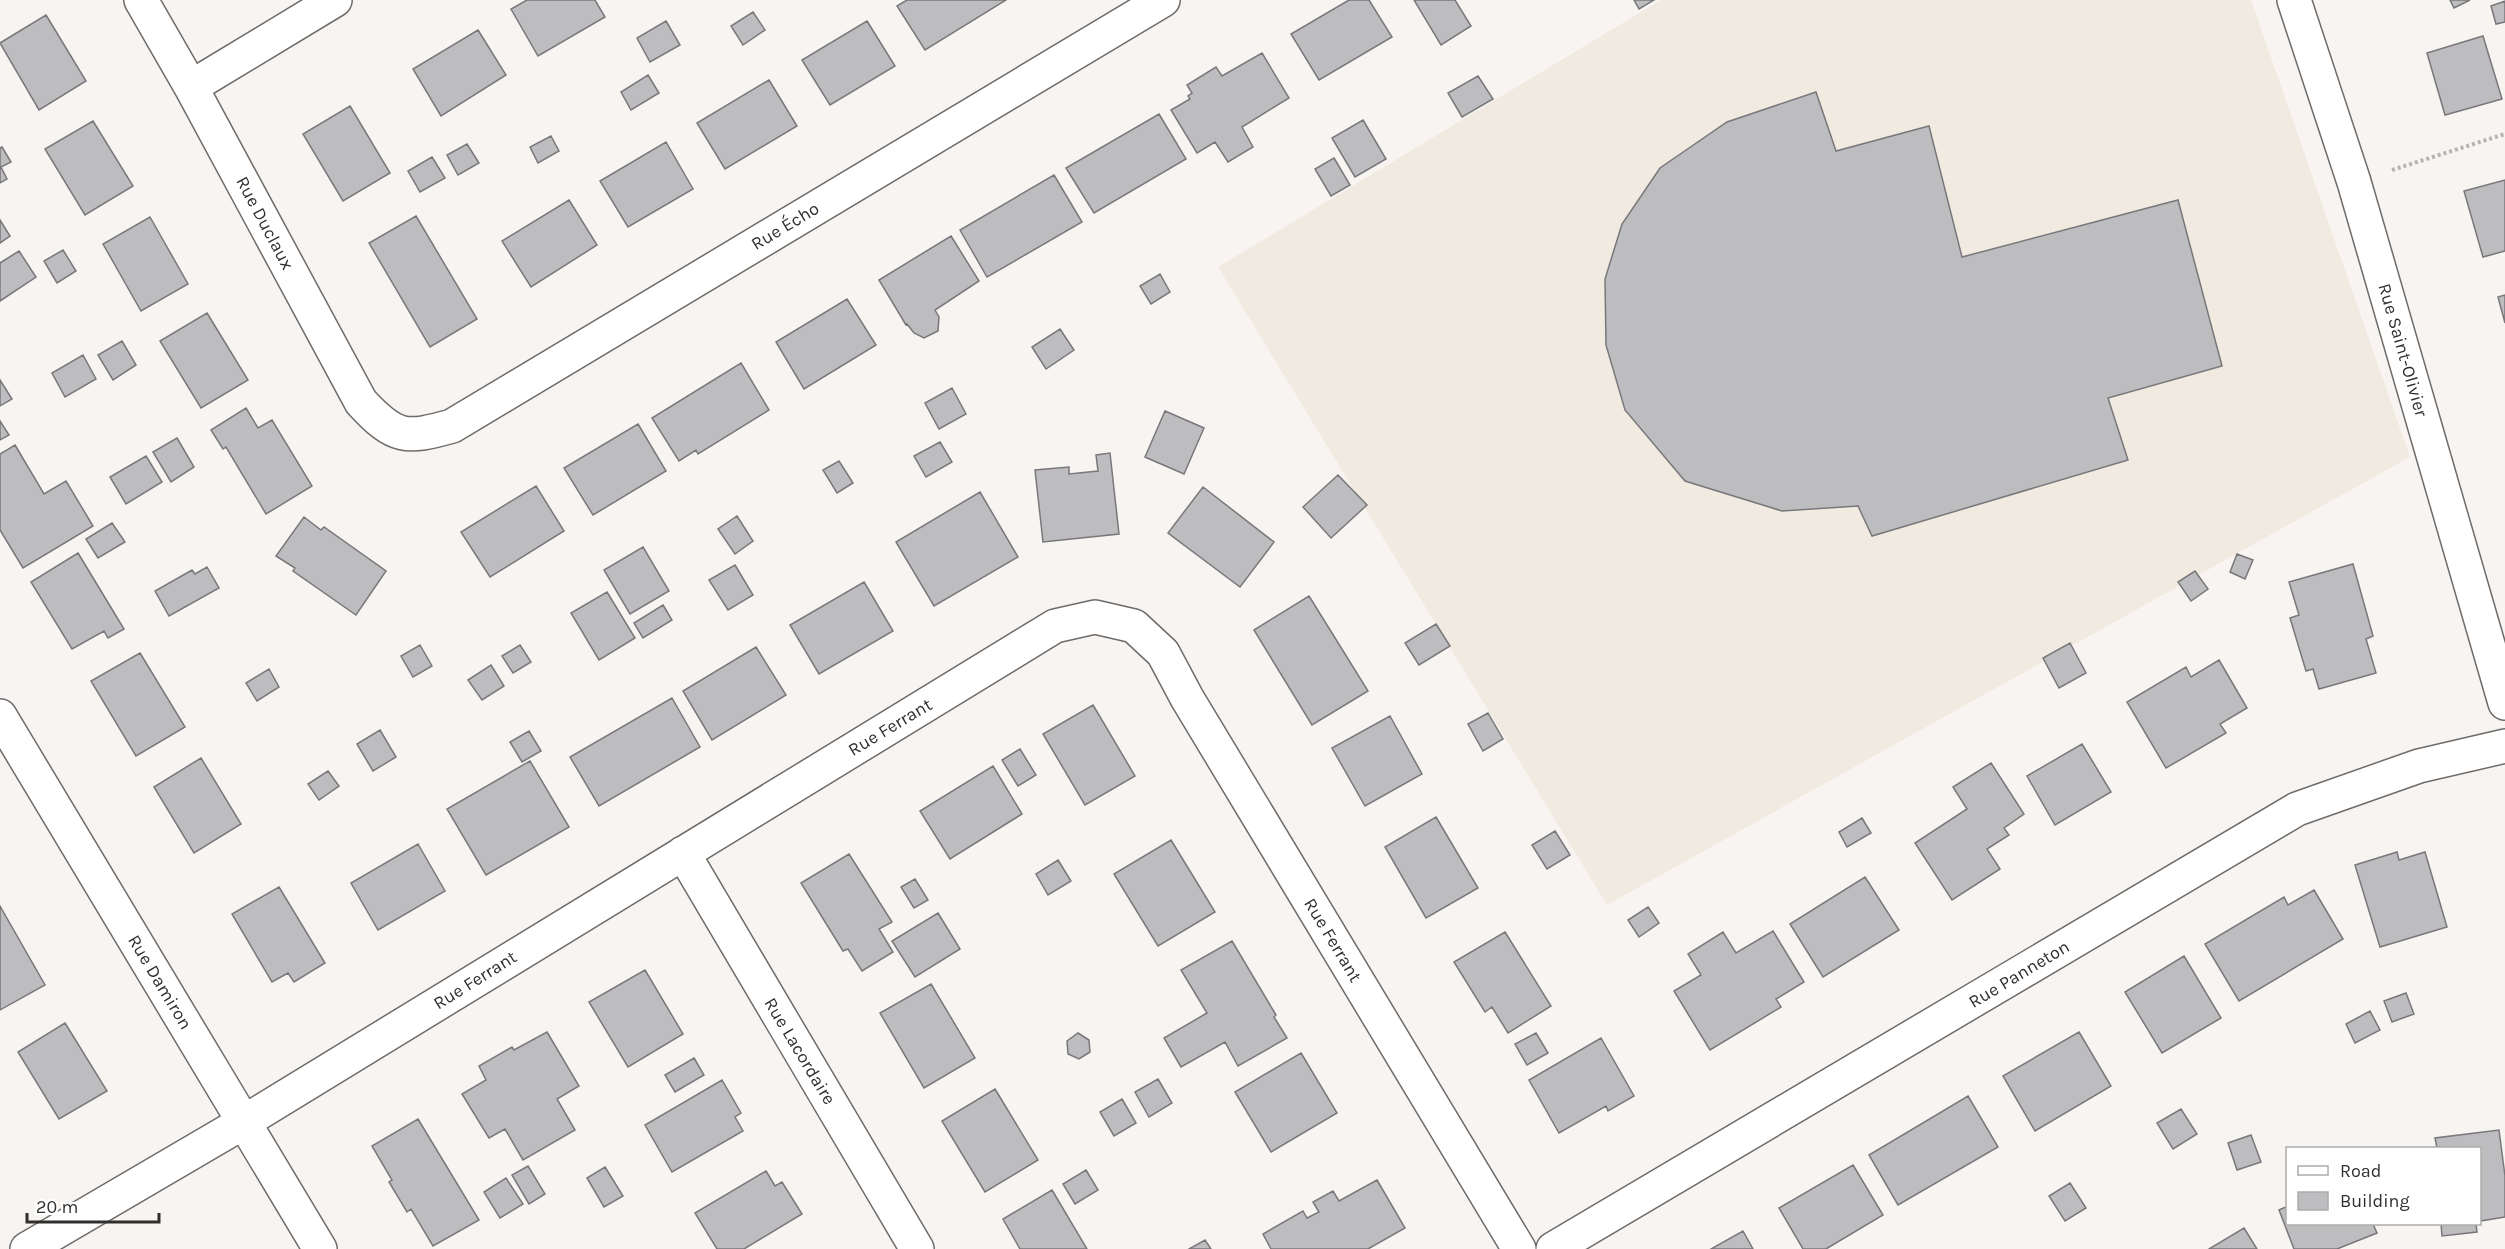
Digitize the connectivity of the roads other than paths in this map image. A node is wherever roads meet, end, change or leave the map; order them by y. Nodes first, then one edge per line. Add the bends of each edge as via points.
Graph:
1 (141, 0) edge
2 (335, 0) edge
3 (1163, 0) edge
4 (2294, 0) edge
5 (191, 87) junction
6 (401, 434) joint
7 (2505, 703) edge
8 (0, 716) edge
9 (2505, 746) edge
10 (682, 853) junction
11 (244, 1122) junction
12 (27, 1249) edge
13 (320, 1249) edge
14 (917, 1249) edge
15 (1518, 1249) edge
16 (1553, 1249) edge

1 - 5 street, Rue Duclaux
2 - 5 street
3 - 6 street, Rue Écho via 452,426 420,435
4 - 7 street, Rue Saint-Olivier via 2354,182
5 - 6 street, Rue Duclaux via 361,402 376,419
8 - 11 street, Rue Damiron
9 - 16 street, Rue Panneton via 2419,766 2296,809
10 - 11 street, Rue Ferrant
10 - 14 street, Rue Lacordaire
10 - 15 street, Rue Ferrant via 1055,626 1095,617 1134,626 1164,653 1187,698
11 - 12 street, Rue Ferrant
11 - 13 street, Rue Damiron

